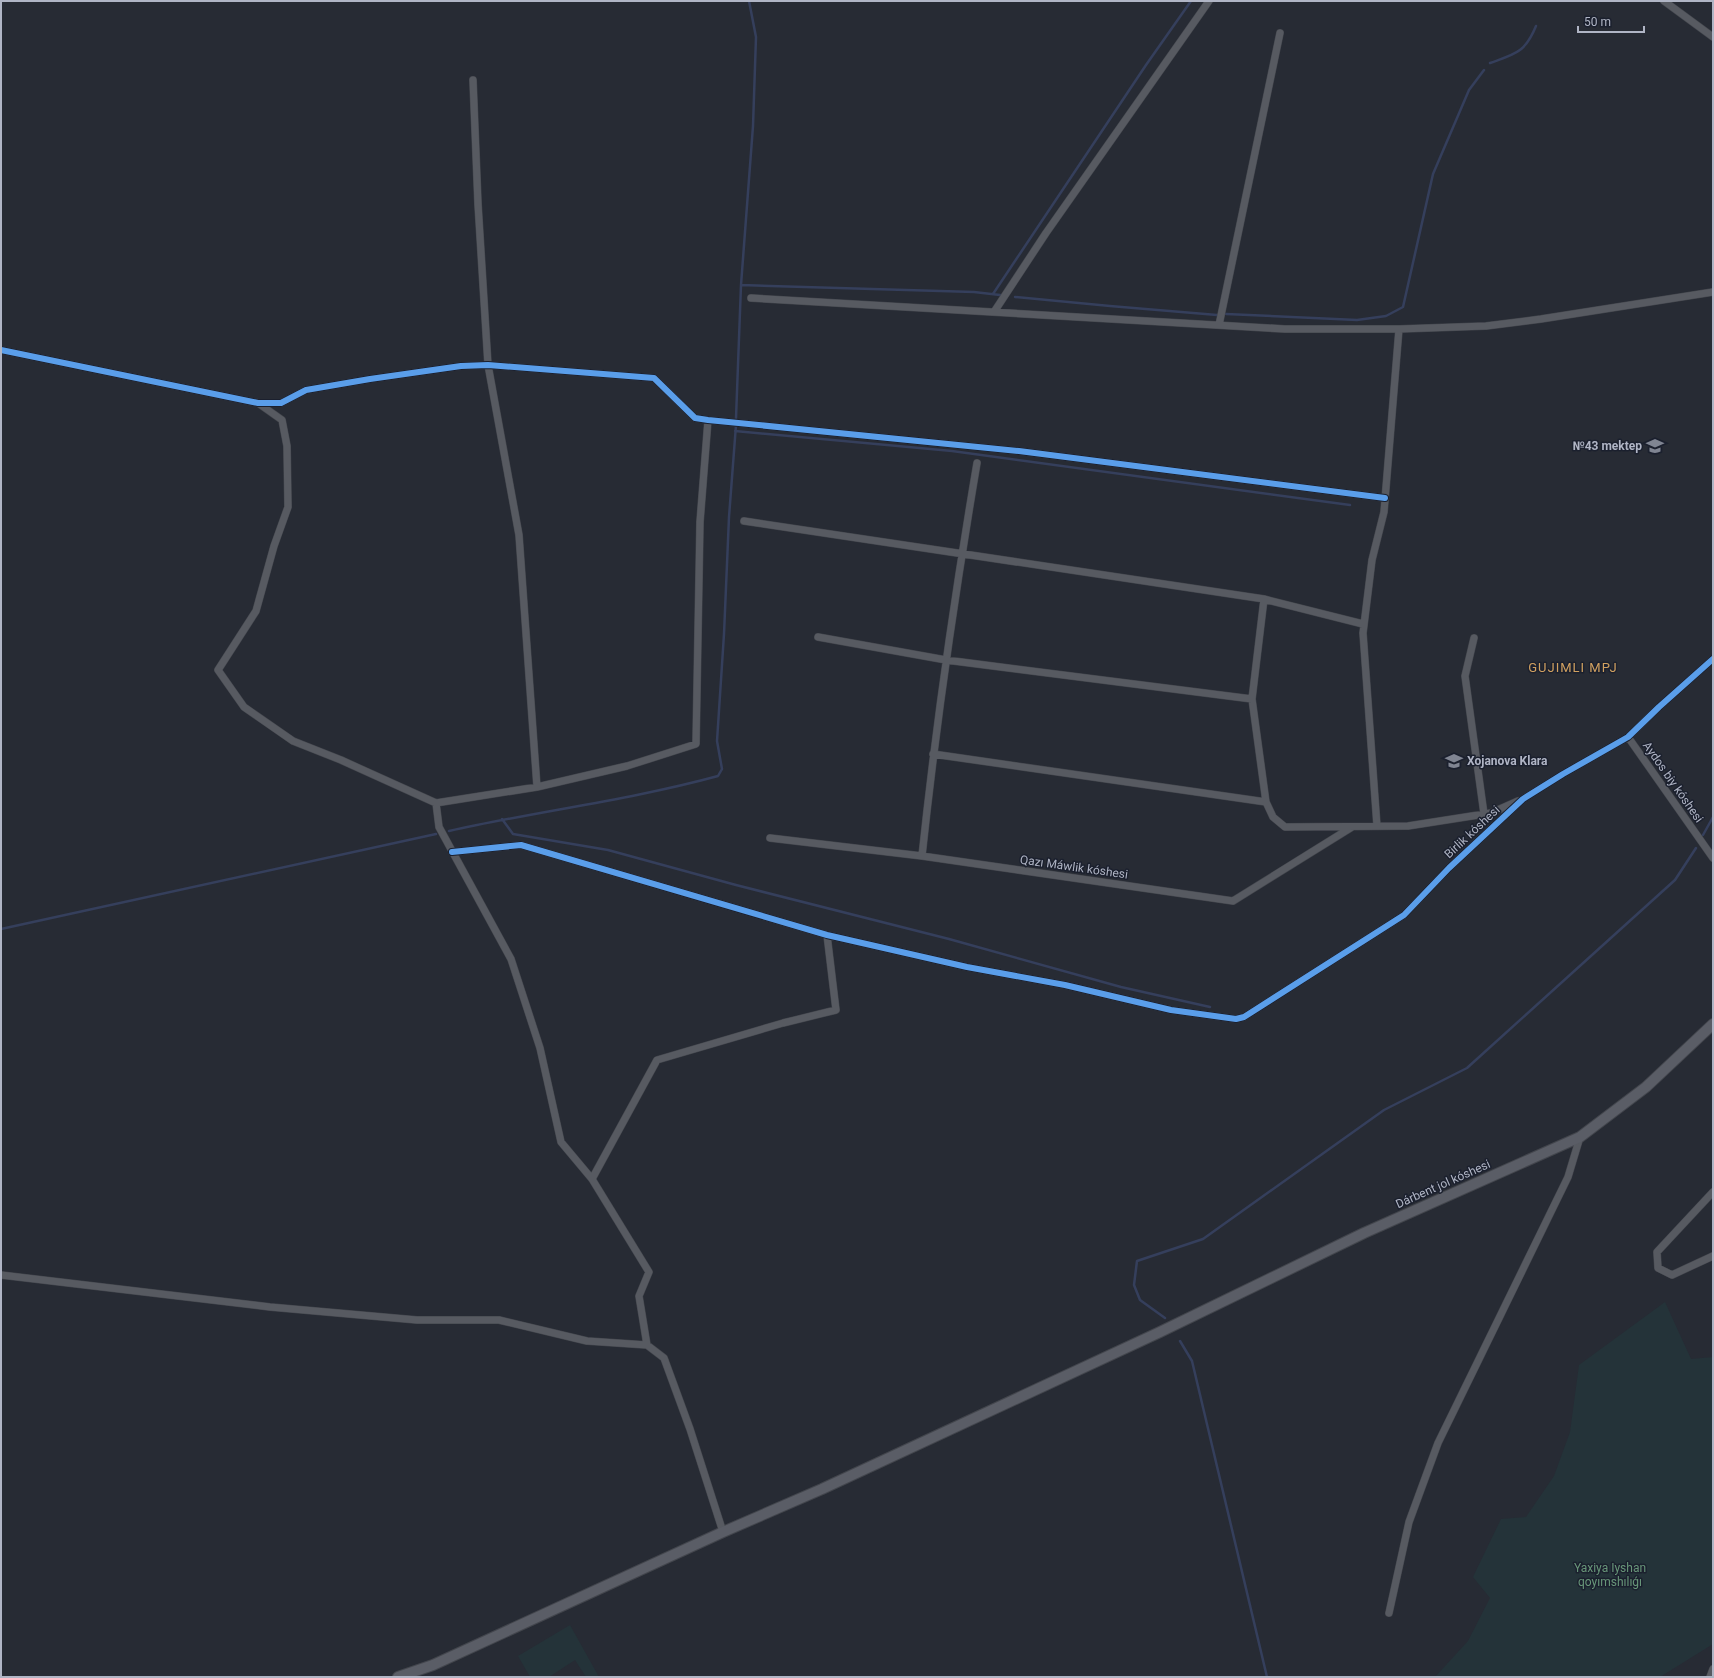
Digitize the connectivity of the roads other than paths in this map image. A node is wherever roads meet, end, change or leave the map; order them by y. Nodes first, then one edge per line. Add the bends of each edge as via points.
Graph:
1 (1209, 1) edge
2 (1664, 1) edge
3 (1280, 33) dead end
4 (1713, 37) edge
5 (473, 80) dead end
6 (1713, 292) edge
7 (751, 298) dead end
8 (994, 312) junction
9 (1219, 325) junction
10 (1399, 329) junction
11 (1, 350) edge
12 (488, 365) junction
13 (258, 403) junction
14 (708, 420) junction
15 (977, 462) dead end
16 (1385, 498) junction
17 (744, 521) dead end
18 (962, 554) junction
19 (1264, 599) junction
20 (1363, 624) junction
21 (818, 637) dead end
22 (1474, 638) dead end
23 (946, 660) junction
24 (1713, 660) edge
25 (1252, 699) junction
26 (1628, 737) junction
27 (933, 754) junction
28 (537, 787) junction
29 (1523, 799) junction
30 (1266, 802) junction
31 (436, 803) junction
32 (1484, 814) junction
33 (1353, 826) junction
34 (1377, 826) junction
35 (770, 838) dead end
36 (452, 852) junction
37 (922, 856) junction
38 (1713, 858) edge
39 (827, 935) junction
40 (1713, 1024) edge
41 (1580, 1137) junction
42 (592, 1179) junction
43 (1713, 1192) edge
44 (1713, 1256) edge
45 (1, 1275) edge
46 (647, 1344) junction
47 (723, 1532) junction
48 (1390, 1613) dead end
49 (1713, 1669) edge
50 (400, 1677) edge
51 (1710, 1677) edge

1 - 8 street via 1046,233
2 - 4 street
3 - 9 street
5 - 12 street
6 - 10 street via 1486,326
7 - 8 street
8 - 9 street
9 - 10 street via 1285,329
10 - 16 street
11 - 13 street
12 - 13 street via 461,366 370,379 306,390 281,403
12 - 14 street via 654,378 695,418
12 - 28 street via 519,535
13 - 31 street via 282,420 287,446 288,507 256,611 218,670 244,707 293,741
14 - 16 street via 1019,451
14 - 28 street via 700,522 696,744 627,766
15 - 18 street
16 - 20 street via 1372,560
17 - 18 street
18 - 19 street
18 - 23 street
19 - 20 street
19 - 25 street
20 - 34 street
21 - 23 street
22 - 32 street via 1465,676
23 - 25 street
23 - 27 street
24 - 26 street, Birlik kóshesi via 1658,707
25 - 30 street
26 - 29 street, Birlik kóshesi
26 - 38 street, Aydos biy kóshesi
27 - 30 street
27 - 37 street
28 - 31 street
29 - 32 street
29 - 39 street, Birlik kóshesi via 1449,868 1404,915 1244,1017 1236,1019 1170,1010
30 - 33 street via 1273,817 1285,827
31 - 36 street via 439,827
32 - 34 street via 1408,826
33 - 34 street
33 - 37 street, Qazı Máwlik kóshesi via 1233,901
35 - 37 street, Qazı Máwlik kóshesi
36 - 39 street via 521,845
36 - 42 street via 511,960 540,1048 561,1142
39 - 42 street via 836,1010 782,1023 657,1060
40 - 41 main road, Dárbent jol kóshesi via 1646,1088
41 - 47 main road, Dárbent jol kóshesi via 1364,1233 1160,1332 822,1489
41 - 48 street via 1568,1177 1438,1443 1409,1522
42 - 46 street via 649,1272 639,1296
43 - 44 street via 1657,1252 1658,1268 1672,1276
45 - 46 street via 347,1314 417,1320 500,1320 587,1341
46 - 47 street via 664,1358
47 - 50 main road, Dárbent jol kóshesi via 481,1644
49 - 51 street

